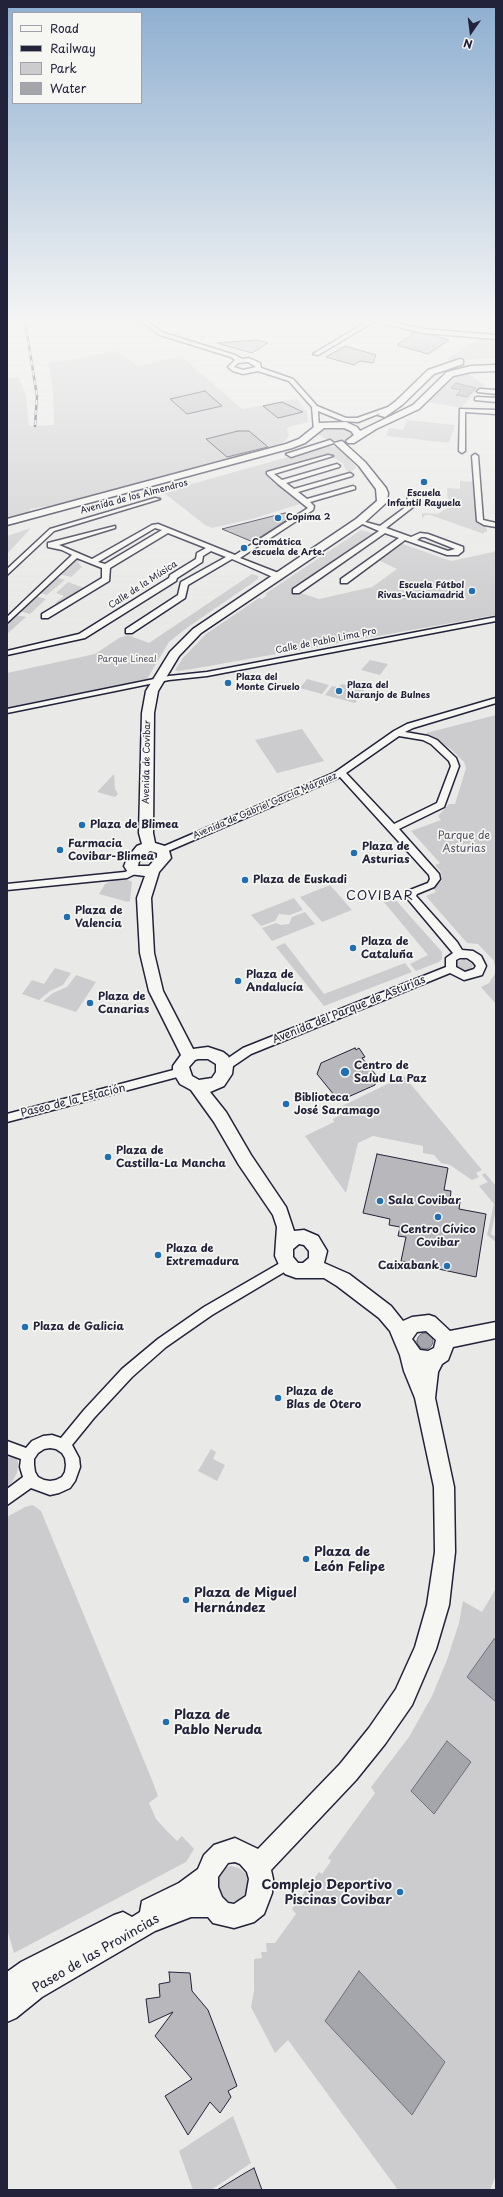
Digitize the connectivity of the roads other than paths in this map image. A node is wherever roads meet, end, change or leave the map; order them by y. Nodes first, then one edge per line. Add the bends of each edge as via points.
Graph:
1 (316, 424) edge
2 (343, 424) edge
3 (353, 424) edge
4 (383, 424) edge
5 (462, 424) edge
6 (346, 425) junction
7 (315, 430) junction
8 (358, 436) junction
9 (334, 443) junction
10 (462, 451) dead end
11 (330, 456) dead end
12 (475, 456) dead end
13 (362, 464) junction
14 (337, 466) dead end
15 (350, 475) dead end
16 (280, 483) junction
17 (352, 488) dead end
18 (291, 492) junction
19 (410, 494) dead end
20 (157, 499) dead end
21 (304, 502) junction
22 (360, 521) junction
23 (7, 522) edge
24 (496, 525) edge
25 (113, 527) dead end
26 (382, 529) junction
27 (168, 530) junction
28 (7, 531) edge
29 (408, 539) junction
30 (40, 542) junction
31 (54, 545) junction
32 (211, 548) junction
33 (76, 555) junction
34 (233, 557) junction
35 (200, 558) junction
36 (92, 562) junction
37 (217, 565) junction
38 (106, 567) junction
39 (7, 573) edge
40 (278, 576) junction
41 (173, 579) junction
42 (344, 581) dead end
43 (184, 584) junction
44 (296, 591) dead end
45 (45, 616) dead end
46 (496, 619) edge
47 (7, 621) edge
48 (129, 631) dead end
49 (7, 653) edge
50 (159, 680) junction
51 (496, 700) edge
52 (7, 711) edge
53 (397, 733) junction
54 (341, 773) junction
55 (394, 828) junction
56 (149, 846) junction
57 (163, 850) junction
58 (134, 870) junction
59 (153, 871) junction
60 (7, 887) edge
61 (144, 898) junction
62 (459, 954) junction
63 (451, 969) junction
64 (193, 1054) junction
65 (221, 1061) junction
66 (188, 1080) junction
67 (218, 1082) junction
68 (7, 1118) edge
69 (220, 1118) junction
70 (272, 1199) junction
71 (286, 1246) junction
72 (314, 1246) junction
73 (287, 1264) junction
74 (308, 1269) junction
75 (343, 1280) junction
76 (385, 1312) junction
77 (420, 1323) junction
78 (496, 1330) edge
79 (445, 1340) junction
80 (406, 1346) junction
81 (435, 1358) junction
82 (425, 1398) junction
83 (64, 1445) junction
84 (7, 1447) edge
85 (29, 1456) junction
86 (30, 1480) junction
87 (7, 1498) edge
88 (258, 1866) junction
89 (206, 1877) junction
90 (212, 1905) junction
91 (7, 1987) edge
92 (7, 2009) edge

1 - 7 street
2 - 6 street
3 - 6 street
4 - 8 street
5 - 10 street
6 - 7 street via 328,424
6 - 8 street via 354,429
7 - 9 street via 318,439
7 - 23 street, Avenida de los Almendros via 302,441 289,446
8 - 9 street, Avenida de los Almendros
8 - 13 street via 358,454
9 - 13 street
9 - 28 street, Avenida de los Almendros
11 - 16 street via 269,473
12 - 24 street via 480,521
13 - 22 street, Avenida de Covibar via 381,488 383,498 376,509
14 - 16 street
15 - 18 street
16 - 18 street
17 - 21 street
18 - 21 street
19 - 26 street via 410,507
20 - 30 street via 52,530
21 - 34 street via 311,506 311,509
22 - 26 street
22 - 40 street, Avenida de Covibar
25 - 31 street
26 - 29 street
26 - 44 street
27 - 32 street
27 - 36 street via 154,526
27 - 38 street
29 - 29 street via 447,553 455,553 460,549 426,535
29 - 42 street
30 - 31 street
30 - 39 street
31 - 33 street
32 - 34 street
32 - 35 street, Calle de la Música via 200,555
33 - 36 street
33 - 47 street
34 - 37 street
34 - 40 street
35 - 37 street
35 - 41 street, Calle de la Música
36 - 38 street
37 - 43 street
38 - 45 street via 106,578
40 - 50 street, Avenida de Covibar via 197,631 174,654
41 - 43 street
41 - 49 street, Calle de la Música via 82,636
43 - 48 street via 182,596
46 - 50 street, Calle de Pablo Lima Pro via 207,674
50 - 52 street, Calle de Pablo Lima Pro
50 - 56 street, Avenida de Covibar via 152,692 148,713 146,833
51 - 53 street, Avenida de Gabriel García Márquez via 417,724
53 - 54 street, Avenida de Gabriel García Márquez
53 - 55 street via 434,742 453,760 455,766 441,805
54 - 55 street
54 - 57 street, Avenida de Gabriel García Márquez
55 - 62 street via 434,874 435,880 431,885 413,892 411,897
56 - 57 street
56 - 58 street via 142,849 133,860
57 - 59 street via 164,858
58 - 59 street
58 - 60 street via 127,874
58 - 61 street
59 - 61 street
61 - 64 street via 150,972 156,991 178,1036
62 - 63 street via 451,958
62 - 63 street via 469,954 478,959 480,969 469,976
63 - 65 street, Avenida del Parque de Asturias
64 - 65 street via 208,1053
64 - 66 street via 181,1066
65 - 67 street via 224,1074
66 - 67 street via 208,1086
66 - 68 street, Paseo de la Estación via 139,1084
66 - 69 street
67 - 69 street via 217,1101
69 - 70 street
70 - 71 street via 286,1227
70 - 72 street via 286,1210
71 - 72 street via 296,1239
71 - 73 street via 283,1255
72 - 74 street via 316,1264
72 - 75 street
73 - 74 street via 294,1269
73 - 83 street via 208,1311 162,1343 127,1374
74 - 75 street via 327,1271
75 - 76 street
76 - 77 street
76 - 80 street via 396,1325
77 - 79 street via 436,1327
77 - 80 street via 412,1325 406,1331
78 - 79 street
79 - 81 street via 441,1354
80 - 81 street via 422,1360
80 - 82 street via 413,1371
81 - 82 street via 429,1372
82 - 88 street via 444,1487 446,1515 445,1552 438,1605 425,1649 404,1697 378,1736 348,1772
83 - 85 street via 57,1442 41,1445
83 - 86 street via 74,1462 73,1470 64,1482 43,1488
84 - 85 street
85 - 86 street via 26,1468
86 - 87 street
88 - 89 street via 248,1855 235,1850 222,1853 212,1863
88 - 90 street via 261,1879 260,1893 255,1905 245,1913 234,1916 222,1914
89 - 90 street via 208,1897
89 - 91 street, Paseo de las Provincias via 188,1892 30,1972
90 - 92 street, Paseo de las Provincias via 191,1905 148,1921 33,1988

